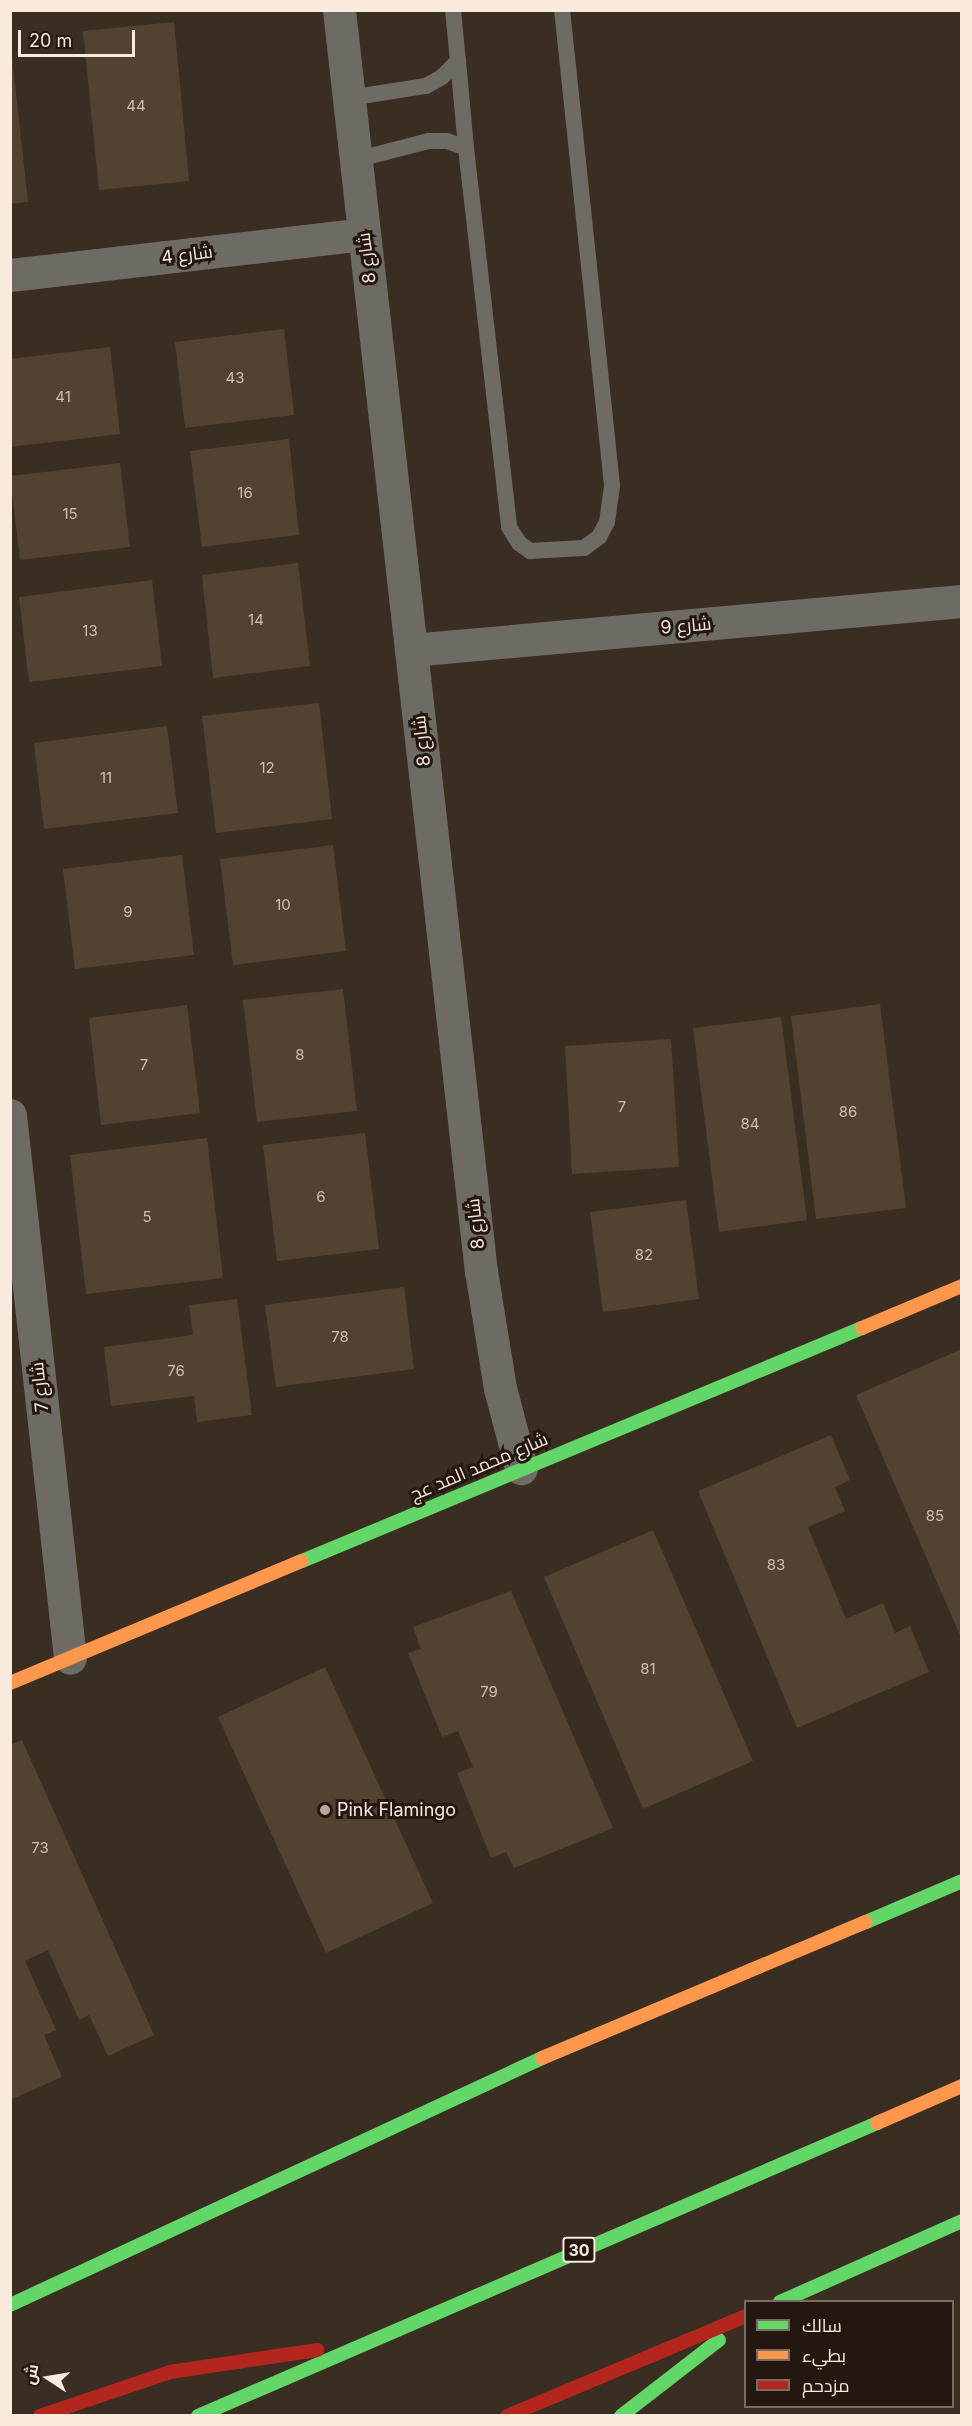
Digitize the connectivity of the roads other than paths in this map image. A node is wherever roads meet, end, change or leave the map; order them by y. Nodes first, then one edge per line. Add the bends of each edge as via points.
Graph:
1 (339, 10) edge
2 (453, 10) edge
3 (562, 10) edge
4 (458, 61) junction
5 (349, 98) junction
6 (466, 148) junction
7 (355, 160) junction
8 (364, 234) junction
9 (10, 275) edge
10 (962, 601) edge
11 (411, 650) junction
12 (10, 1116) edge
13 (962, 1286) edge
14 (521, 1468) junction
15 (70, 1658) junction
16 (10, 1683) edge
17 (962, 1881) edge
18 (962, 2086) edge
19 (962, 2221) edge
20 (782, 2300) edge
21 (10, 2305) edge
22 (744, 2319) edge
23 (744, 2320) edge
24 (360, 2344) junction
25 (40, 2415) edge
26 (198, 2415) edge
27 (507, 2415) edge
28 (621, 2415) edge

1 - 5 street, شارع 8
2 - 4 lane
3 - 6 lane via 612,485 607,522 599,537 584,548 530,550 519,543 509,527
4 - 5 lane via 426,86
4 - 6 lane
5 - 7 street, شارع 8
6 - 7 lane via 447,141 429,141
7 - 8 street, شارع 8
8 - 9 street, شارع 4
8 - 11 street, شارع 8
10 - 11 street, شارع 9
11 - 14 street, شارع 8 via 481,1271 500,1388
12 - 15 street, شارع 7
13 - 14 main road, شارع محمد المد عج
14 - 15 main road, شارع محمد المد عج
15 - 16 main road, شارع محمد المد عج
17 - 21 main road via 488,2081
18 - 24 main road, 30
19 - 20 main road
22 - 27 main road
23 - 28 main road
24 - 25 main road via 170,2372
24 - 26 main road, 30

